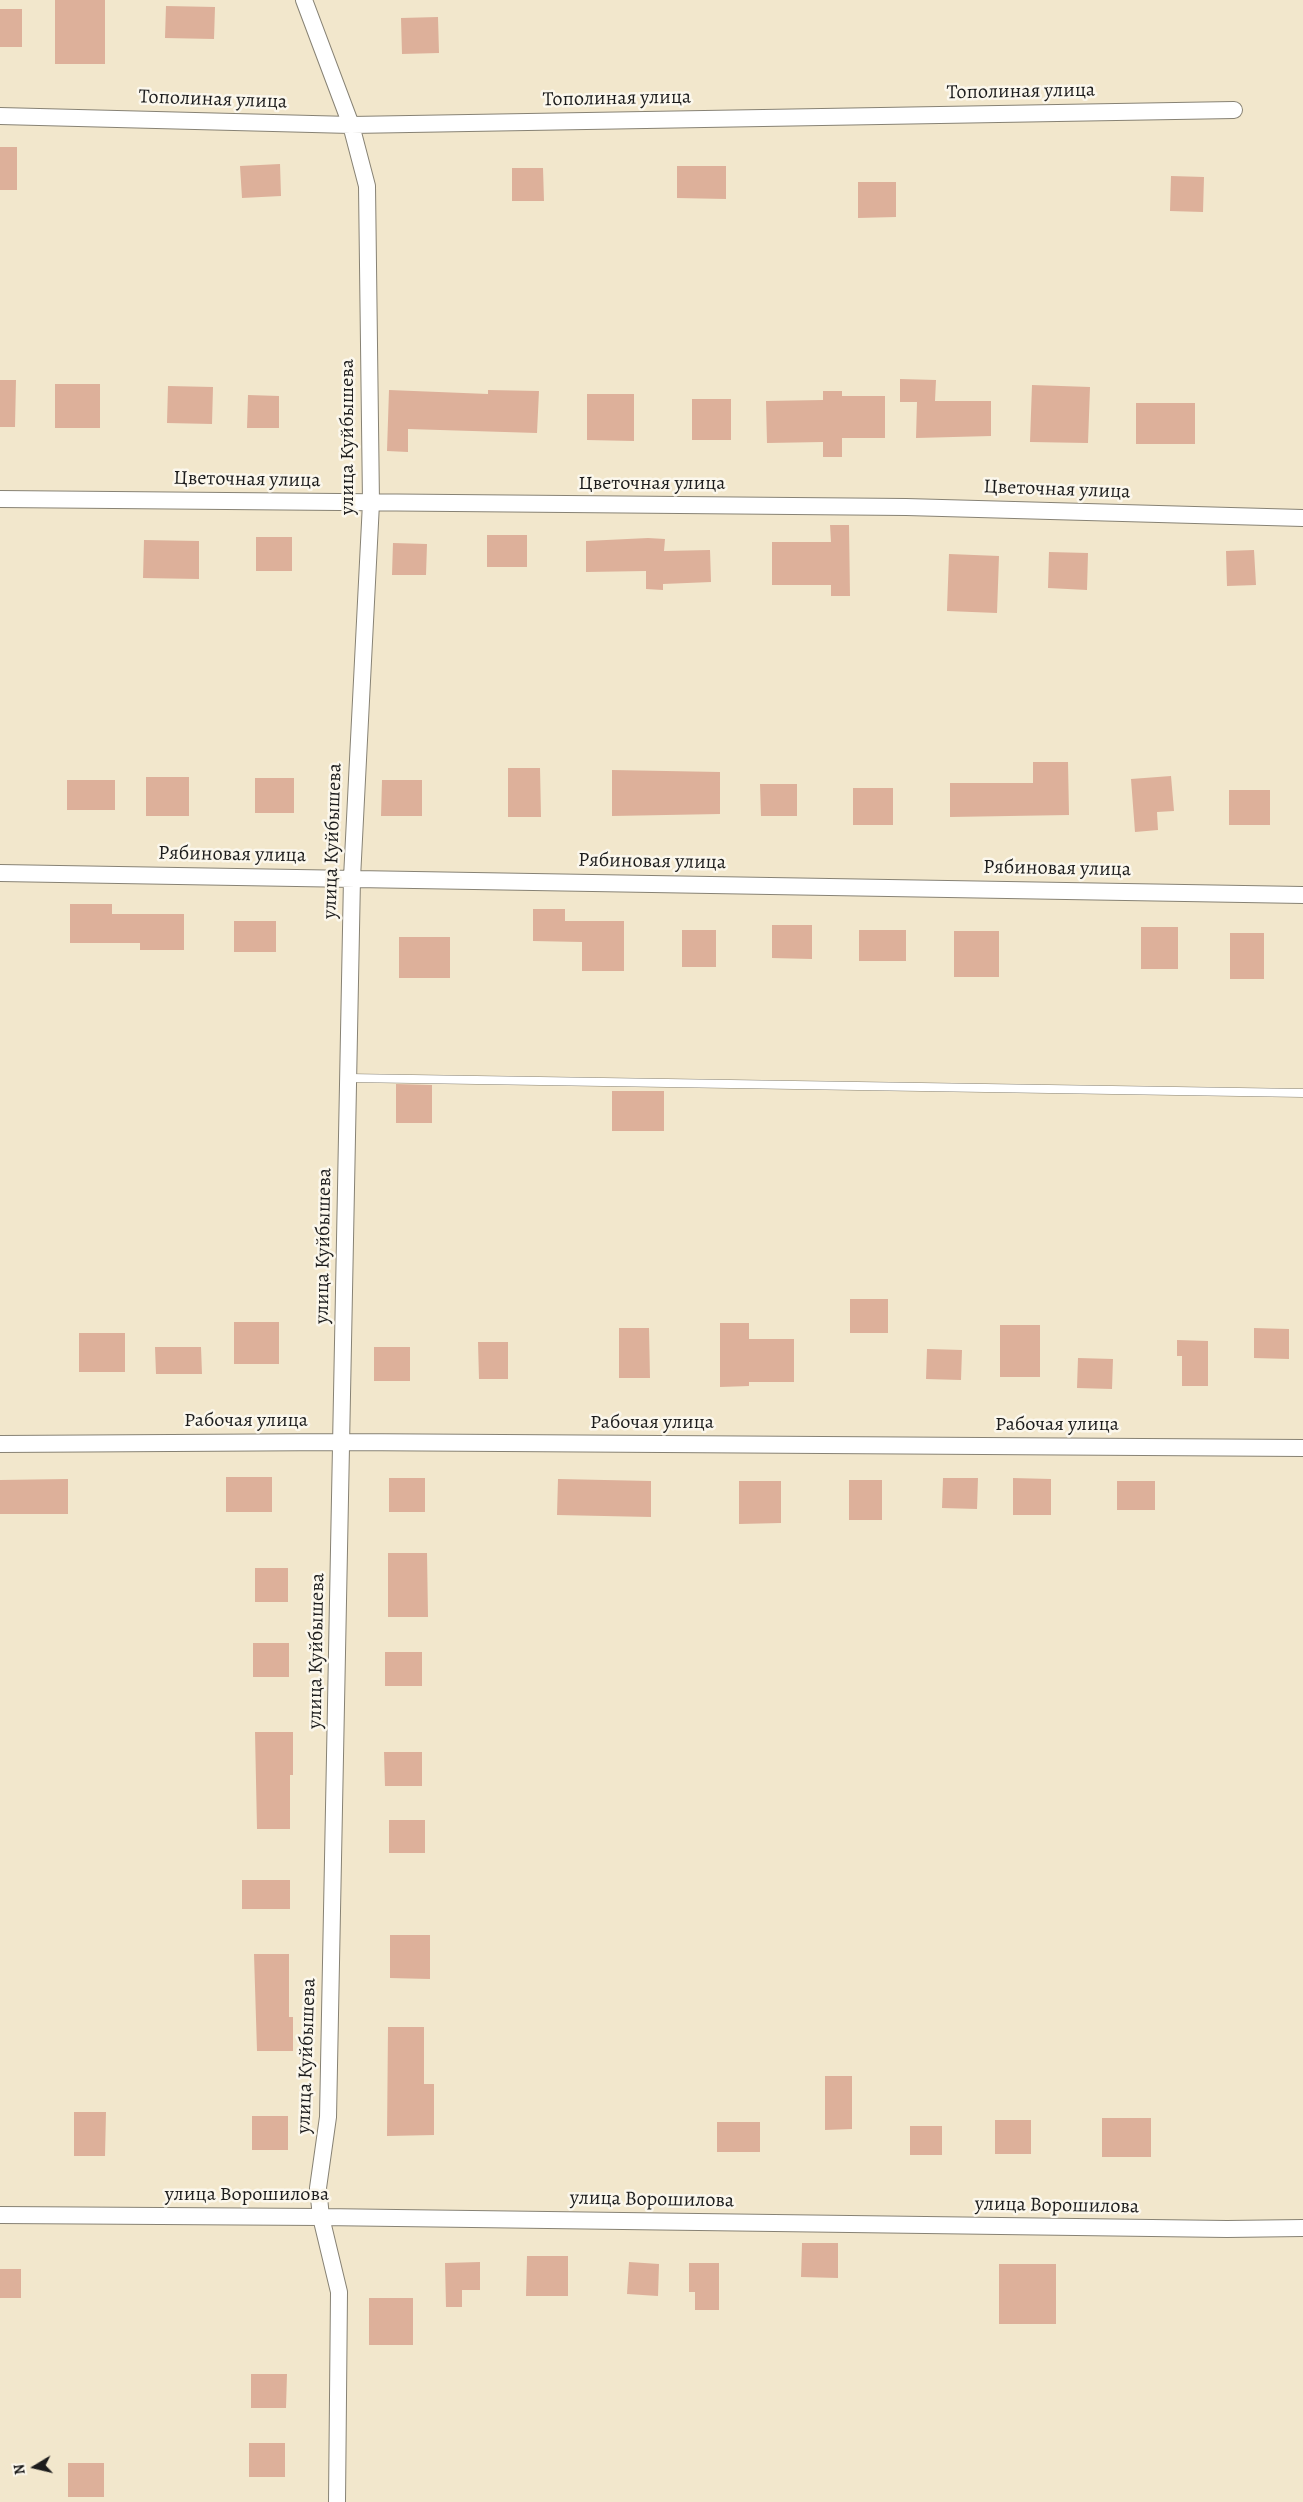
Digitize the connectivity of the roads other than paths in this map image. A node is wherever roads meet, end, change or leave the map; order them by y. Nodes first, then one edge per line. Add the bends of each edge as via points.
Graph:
1 (304, 0) edge
2 (1234, 110) dead end
3 (0, 116) edge
4 (351, 125) junction
5 (0, 499) edge
6 (371, 503) junction
7 (1303, 518) edge
8 (0, 873) edge
9 (352, 878) junction
10 (1303, 895) edge
11 (349, 1078) junction
12 (1303, 1093) edge
13 (342, 1442) junction
14 (0, 1444) edge
15 (1303, 1448) edge
16 (0, 2215) edge
17 (321, 2217) junction
18 (1303, 2228) edge
19 (337, 2502) edge

1 - 4 street, улица Куйбышева
2 - 4 street, Тополиная улица
3 - 4 street, Тополиная улица
4 - 6 street, улица Куйбышева via 367,186
5 - 6 street, Цветочная улица
6 - 7 street, Цветочная улица via 906,507
6 - 9 street, улица Куйбышева
8 - 9 street, Рябиновая улица
9 - 10 street, Рябиновая улица
9 - 11 street, улица Куйбышева
11 - 12 lane
11 - 13 street, улица Куйбышева
13 - 14 street, Рабочая улица
13 - 15 street, Рабочая улица
13 - 17 street, улица Куйбышева via 328,2117 318,2188
16 - 17 street, улица Ворошилова
17 - 18 street, улица Ворошилова
17 - 19 street, улица Куйбышева via 339,2292

